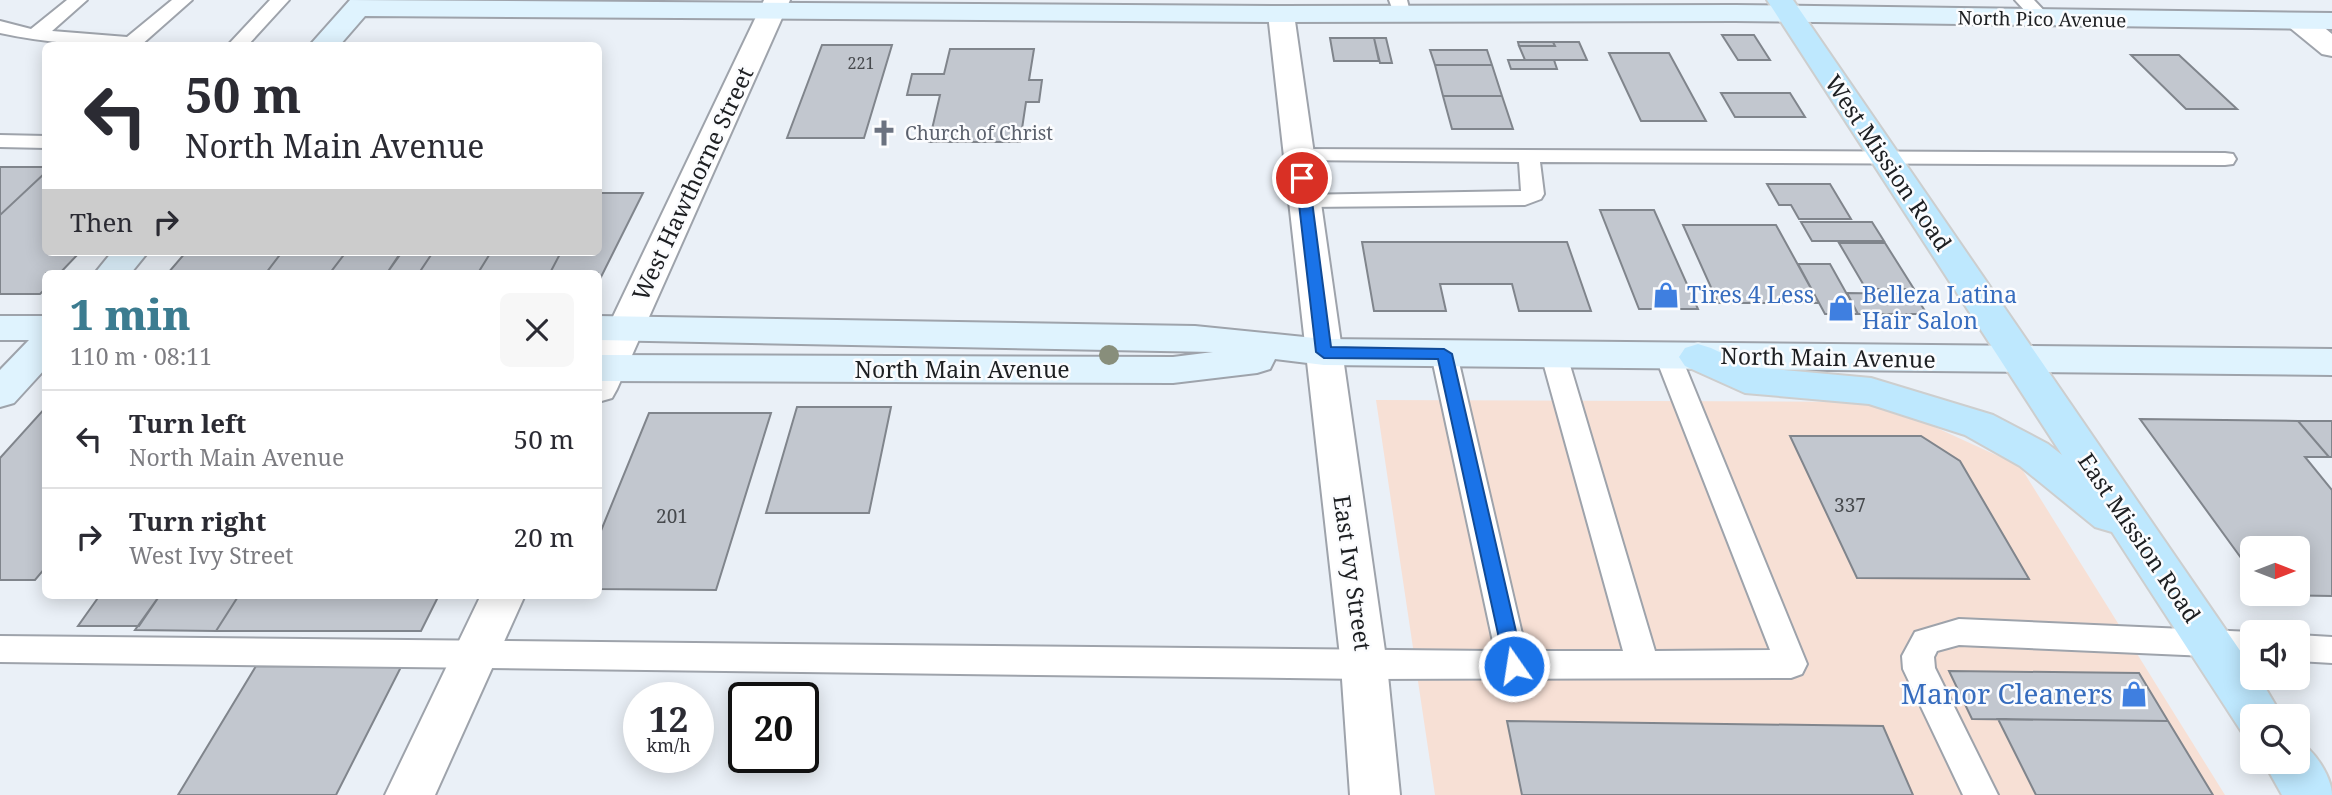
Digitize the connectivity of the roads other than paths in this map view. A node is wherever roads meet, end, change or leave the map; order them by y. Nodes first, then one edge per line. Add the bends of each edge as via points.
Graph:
1 (78, 0) edge
2 (183, 0) edge
3 (280, 0) edge
4 (2273, 0) edge
5 (361, 4) edge
6 (775, 5) edge
7 (1400, 6) edge
8 (1784, 7) edge
9 (2033, 10) edge
10 (1281, 14) junction
11 (2299, 21) junction
12 (2332, 21) edge
13 (0, 27) edge
14 (34, 35) junction
15 (109, 42) edge
16 (132, 42) edge
17 (240, 42) edge
18 (327, 42) edge
19 (2332, 48) edge
20 (0, 142) edge
21 (37, 142) edge
22 (1299, 155) junction
23 (1530, 156) junction
24 (1885, 158) junction
25 (2225, 159) dead end
26 (1305, 200) junction
27 (127, 256) edge
28 (115, 270) edge
29 (0, 328) edge
30 (42, 328) edge
31 (612, 328) edge
32 (1324, 352) junction
33 (1444, 354) junction
34 (1554, 355) junction
35 (33, 356) edge
36 (1683, 357) junction
37 (2021, 361) junction
38 (2332, 362) edge
39 (602, 375) edge
40 (0, 393) edge
41 (2141, 541) junction
42 (501, 599) edge
43 (2230, 643) edge
44 (0, 649) edge
45 (2310, 649) edge
46 (2332, 650) edge
47 (475, 655) junction
48 (1364, 665) junction
49 (1643, 665) junction
50 (1514, 666) junction
51 (2253, 704) edge
52 (2297, 774) edge
53 (410, 795) edge
54 (1375, 795) edge
55 (1982, 795) edge
56 (2311, 795) edge

1 - 14 lane
2 - 16 lane
3 - 17 lane
4 - 11 main road
5 - 6 main road, North Pico Avenue
5 - 18 main road
6 - 10 main road, North Pico Avenue
6 - 31 street, West Hawthorne Street
7 - 8 main road, North Pico Avenue
7 - 10 main road, North Pico Avenue
8 - 9 main road, North Pico Avenue
8 - 24 main road, West Mission Road
9 - 11 main road, North Pico Avenue
10 - 22 street, East Ivy Street
11 - 12 main road, North Pico Avenue
11 - 19 street
13 - 14 lane
14 - 15 lane
20 - 21 lane
22 - 23 lane
22 - 26 street, East Ivy Street
23 - 24 lane
23 - 26 lane via 1533,194 1525,198
24 - 25 lane
24 - 37 main road, West Mission Road
26 - 32 street, East Ivy Street
27 - 28 main road
29 - 30 main road
31 - 32 main road, North Main Avenue via 1195,338
31 - 39 street, West Hawthorne Street
32 - 33 main road, North Main Avenue
32 - 39 main road, North Main Avenue via 1174,370
32 - 48 street, East Ivy Street
33 - 34 main road, North Main Avenue
33 - 50 lane
34 - 36 main road, North Main Avenue
34 - 49 lane
35 - 40 main road
36 - 37 main road, North Main Avenue
36 - 41 main road via 1745,380 1871,391 1979,425 2034,455
36 - 49 lane via 1791,664
37 - 38 main road, North Main Avenue
37 - 41 main road, East Mission Road
41 - 43 main road, East Mission Road
42 - 47 street
43 - 51 main road, East Mission Road
43 - 55 lane via 1959,632 1926,641 1918,656 1919,669
44 - 47 lane
45 - 46 lane
47 - 48 lane
47 - 53 street
48 - 50 lane
48 - 54 street, East Ivy Street
49 - 50 lane
52 - 56 main road

